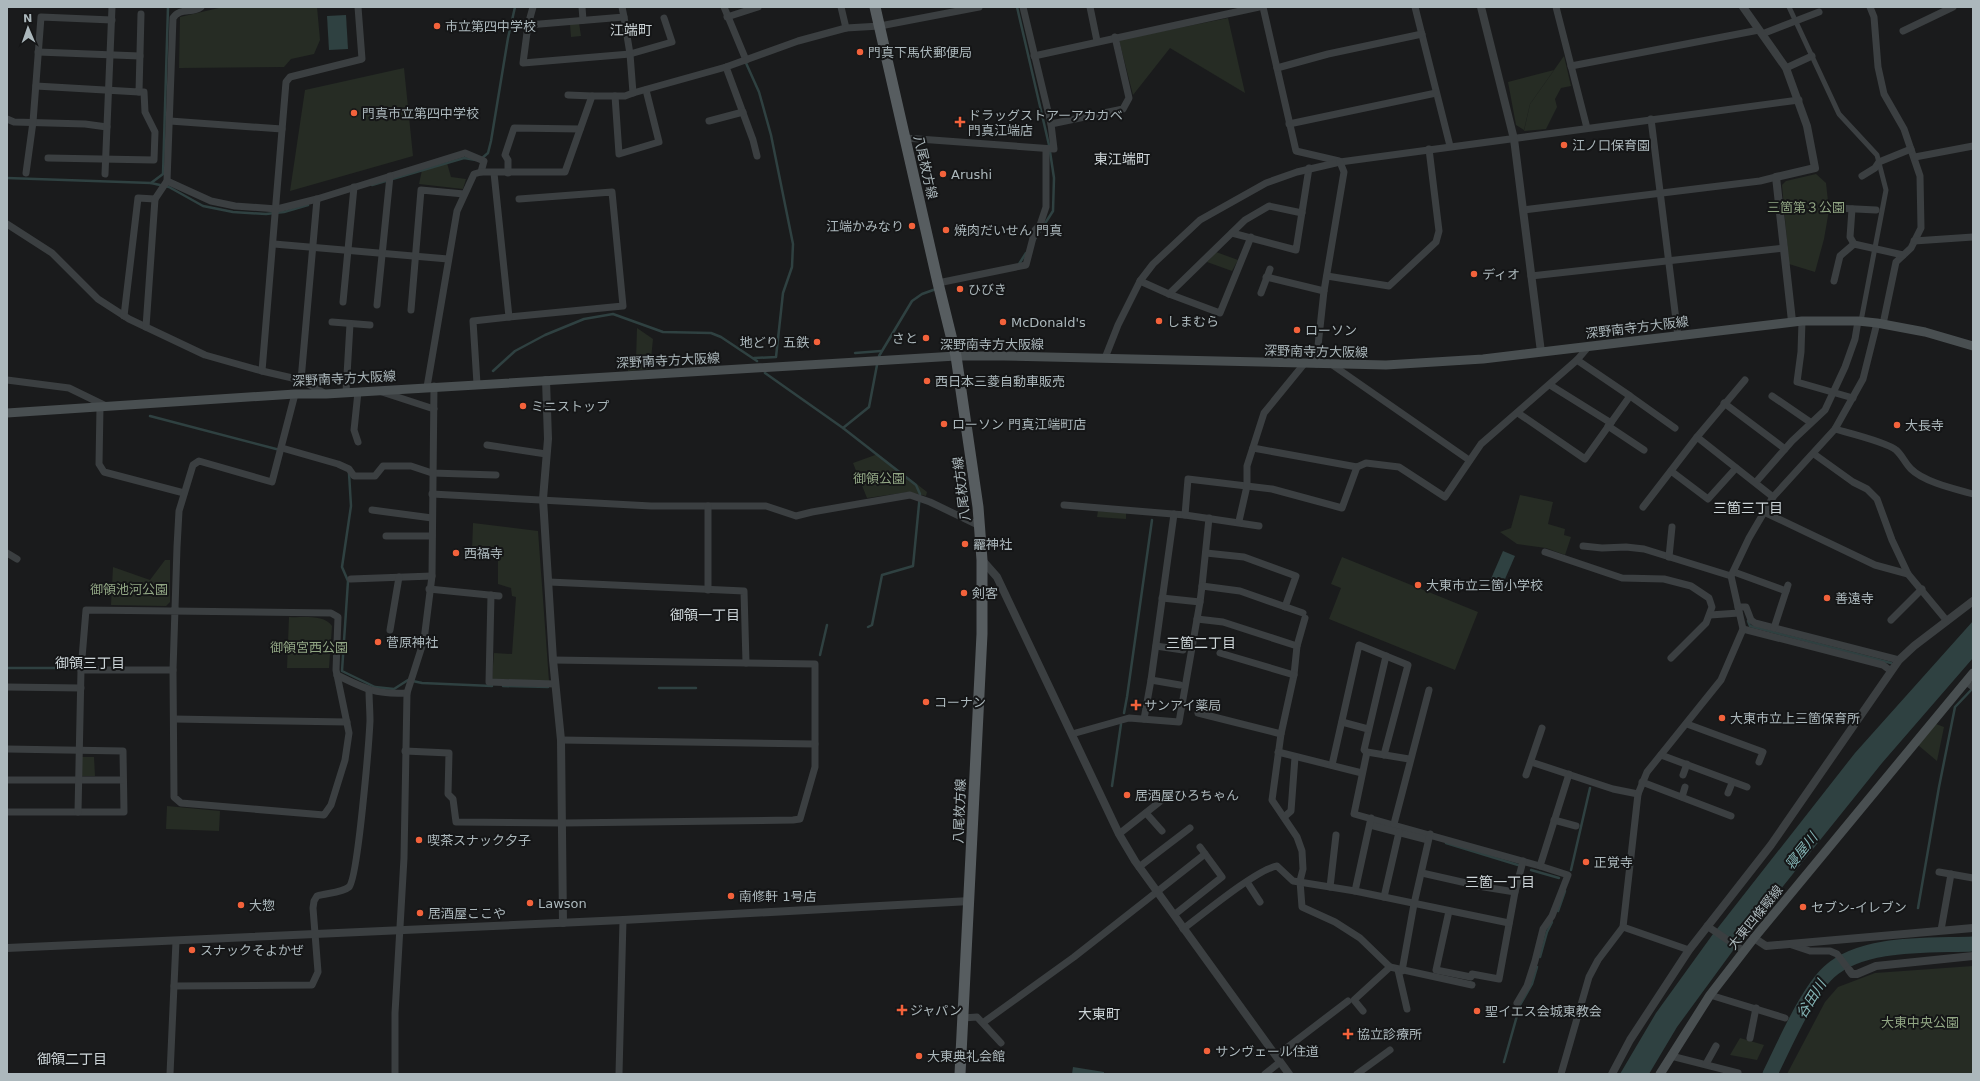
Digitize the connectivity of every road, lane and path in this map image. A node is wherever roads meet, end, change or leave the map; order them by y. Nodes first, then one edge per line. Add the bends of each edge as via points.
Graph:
1 (112, 7) edge
2 (201, 7) edge
3 (358, 7) edge
4 (533, 7) edge
5 (582, 7) edge
6 (622, 7) edge
7 (724, 7) edge
8 (758, 7) edge
9 (841, 7) edge
10 (875, 7) edge
11 (979, 7) edge
12 (1023, 7) edge
13 (1090, 7) edge
14 (1258, 7) edge
15 (1263, 7) edge
16 (1415, 7) edge
17 (1481, 7) edge
18 (1556, 7) edge
19 (1743, 7) edge
20 (1789, 7) edge
21 (1870, 7) edge
22 (1953, 7) edge
23 (1819, 12) dead end
24 (141, 14) dead end
25 (624, 17) junction
26 (727, 17) junction
27 (664, 18) dead end
28 (112, 20) junction
29 (583, 20) junction
30 (1797, 20) junction
31 (528, 25) junction
32 (880, 26) junction
33 (846, 28) junction
34 (1903, 31) dead end
35 (1760, 32) junction
36 (1422, 34) junction
37 (1115, 37) junction
38 (1097, 41) junction
39 (38, 52) junction
40 (630, 54) junction
41 (110, 55) junction
42 (140, 56) junction
43 (1034, 56) junction
44 (1812, 56) junction
45 (746, 60) junction
46 (1571, 66) junction
47 (726, 67) junction
48 (1277, 68) junction
49 (1786, 68) junction
50 (36, 86) junction
51 (646, 90) junction
52 (108, 91) junction
53 (139, 92) junction
54 (633, 93) junction
55 (1436, 93) junction
56 (568, 95) dead end
57 (592, 96) junction
58 (615, 96) junction
59 (1799, 100) junction
60 (743, 112) junction
61 (7, 118) edge
62 (1651, 119) junction
63 (170, 121) junction
64 (709, 121) dead end
65 (32, 122) junction
66 (1051, 124) junction
67 (1289, 124) junction
68 (107, 127) junction
69 (1587, 128) junction
70 (282, 129) junction
71 (580, 129) junction
72 (905, 138) junction
73 (1514, 139) junction
74 (1450, 146) junction
75 (1973, 146) edge
76 (1911, 148) junction
77 (1046, 149) junction
78 (1429, 149) junction
79 (756, 156) dead end
80 (1914, 157) junction
81 (48, 158) dead end
82 (106, 158) junction
83 (1340, 162) junction
84 (1879, 162) junction
85 (1309, 168) junction
86 (481, 172) junction
87 (26, 173) dead end
88 (494, 173) junction
89 (508, 173) junction
90 (105, 174) dead end
91 (390, 176) junction
92 (1862, 176) dead end
93 (1776, 177) junction
94 (167, 181) junction
95 (354, 188) junction
96 (1660, 193) junction
97 (464, 194) junction
98 (155, 199) junction
99 (317, 199) junction
100 (519, 199) dead end
101 (1836, 208) dead end
102 (276, 209) junction
103 (1852, 209) junction
104 (1523, 210) junction
105 (1876, 210) dead end
106 (1302, 213) junction
107 (7, 224) edge
108 (1232, 233) junction
109 (1250, 237) junction
110 (1973, 237) edge
111 (1914, 241) junction
112 (274, 244) junction
113 (1854, 244) junction
114 (313, 247) junction
115 (1784, 248) junction
116 (1876, 249) junction
117 (347, 250) junction
118 (382, 254) junction
119 (1903, 255) junction
120 (416, 257) junction
121 (448, 259) junction
122 (1668, 260) junction
123 (1270, 269) dead end
124 (1327, 276) junction
125 (1531, 276) junction
126 (1266, 277) junction
127 (1140, 281) junction
128 (1834, 281) dead end
129 (938, 283) junction
130 (1324, 291) junction
131 (1261, 293) dead end
132 (1169, 294) junction
133 (343, 302) dead end
134 (377, 305) dead end
135 (411, 310) dead end
136 (124, 316) junction
137 (509, 317) junction
138 (1802, 320) junction
139 (1792, 321) junction
140 (1860, 321) junction
141 (332, 322) dead end
142 (1880, 323) junction
143 (350, 324) junction
144 (370, 325) dead end
145 (146, 327) junction
146 (1678, 336) junction
147 (1589, 346) junction
148 (1973, 346) edge
149 (1541, 352) junction
150 (956, 356) junction
151 (1105, 358) junction
152 (1577, 360) junction
153 (1304, 364) junction
154 (1316, 364) junction
155 (1331, 364) junction
156 (262, 371) junction
157 (7, 380) edge
158 (301, 380) junction
159 (546, 380) junction
160 (1745, 380) dead end
161 (476, 384) junction
162 (1550, 385) junction
163 (430, 387) junction
164 (378, 390) junction
165 (1834, 391) junction
166 (346, 392) junction
167 (358, 392) junction
168 (295, 394) junction
169 (326, 394) junction
170 (1630, 396) junction
171 (1772, 396) dead end
172 (1853, 398) junction
173 (1724, 403) junction
174 (103, 407) junction
175 (434, 408) junction
176 (7, 413) edge
177 (1518, 413) junction
178 (1810, 422) junction
179 (1609, 425) junction
180 (1675, 428) dead end
181 (1835, 429) junction
182 (1697, 437) junction
183 (358, 442) dead end
184 (486, 445) dead end
185 (282, 448) junction
186 (1253, 448) junction
187 (1785, 449) junction
188 (1644, 450) dead end
189 (546, 454) junction
190 (1814, 454) junction
191 (1469, 460) junction
192 (1357, 467) junction
193 (1736, 468) junction
194 (1672, 471) junction
195 (432, 473) junction
196 (496, 475) dead end
197 (1756, 482) junction
198 (1247, 486) junction
199 (184, 493) junction
200 (432, 494) junction
201 (1973, 494) edge
202 (1773, 496) junction
203 (543, 499) junction
204 (1064, 505) dead end
205 (708, 506) junction
206 (1643, 507) dead end
207 (372, 510) dead end
208 (1764, 512) junction
209 (1174, 514) junction
210 (1185, 515) junction
211 (432, 518) junction
212 (1209, 518) junction
213 (1239, 522) junction
214 (980, 526) junction
215 (1259, 526) dead end
216 (1672, 527) dead end
217 (386, 536) dead end
218 (432, 536) junction
219 (1583, 546) dead end
220 (1545, 552) dead end
221 (7, 553) edge
222 (1206, 553) junction
223 (1669, 557) junction
224 (16, 559) dead end
225 (982, 560) junction
226 (1732, 574) junction
227 (1908, 574) junction
228 (432, 576) junction
229 (399, 577) junction
230 (351, 579) dead end
231 (549, 582) junction
232 (1202, 586) junction
233 (429, 589) junction
234 (1922, 589) junction
235 (708, 590) junction
236 (1162, 598) junction
237 (1973, 601) edge
238 (1200, 602) junction
239 (1285, 607) junction
240 (1739, 610) junction
241 (174, 611) junction
242 (1710, 615) junction
243 (1197, 619) junction
244 (1891, 620) dead end
245 (1947, 621) junction
246 (1774, 628) junction
247 (390, 630) dead end
248 (1744, 630) junction
249 (1156, 646) junction
250 (1297, 646) junction
251 (1183, 650) dead end
252 (1220, 654) dead end
253 (1386, 656) junction
254 (1671, 658) dead end
255 (553, 660) junction
256 (1899, 660) junction
257 (746, 663) junction
258 (81, 670) junction
259 (173, 670) junction
260 (1891, 671) junction
261 (1973, 673) edge
262 (337, 675) junction
263 (1294, 675) junction
264 (1151, 680) junction
265 (556, 684) junction
266 (1970, 684) edge
267 (1180, 685) dead end
268 (7, 687) edge
269 (81, 688) junction
270 (369, 690) junction
271 (1429, 690) dead end
272 (407, 692) junction
273 (1198, 713) dead end
274 (174, 719) junction
275 (1144, 719) junction
276 (347, 722) junction
277 (1342, 722) junction
278 (1687, 724) junction
279 (1542, 728) dead end
280 (1368, 729) junction
281 (1072, 734) junction
282 (1281, 734) junction
283 (561, 740) junction
284 (815, 744) junction
285 (7, 749) edge
286 (80, 750) junction
287 (405, 751) junction
288 (1278, 752) junction
289 (1367, 752) junction
290 (1384, 754) junction
291 (1661, 755) junction
292 (1295, 757) junction
293 (1410, 759) junction
294 (1531, 762) junction
295 (1759, 762) dead end
296 (1687, 764) junction
297 (1332, 765) junction
298 (1362, 773) junction
299 (1568, 774) junction
300 (1526, 775) dead end
301 (1683, 776) dead end
302 (7, 780) edge
303 (79, 780) junction
304 (123, 780) junction
305 (1642, 782) junction
306 (1732, 783) junction
307 (1686, 787) dead end
308 (1746, 787) dead end
309 (1728, 793) dead end
310 (1638, 794) junction
311 (1167, 796) dead end
312 (1682, 797) junction
313 (7, 812) edge
314 (78, 812) junction
315 (1146, 812) junction
316 (1731, 816) dead end
317 (1284, 817) junction
318 (1554, 820) junction
319 (1370, 821) junction
320 (563, 823) junction
321 (1394, 824) junction
322 (1576, 826) dead end
323 (1190, 828) dead end
324 (1162, 831) dead end
325 (1399, 832) junction
326 (1119, 834) junction
327 (1336, 835) dead end
328 (1429, 837) junction
329 (1200, 847) dead end
330 (1206, 854) junction
331 (1523, 861) junction
332 (1540, 866) junction
333 (1139, 867) junction
334 (1939, 872) dead end
335 (1422, 873) junction
336 (1951, 874) junction
337 (1973, 878) edge
338 (1300, 881) junction
339 (1247, 882) junction
340 (1330, 887) junction
341 (1355, 891) junction
342 (1157, 892) junction
343 (1515, 892) junction
344 (1384, 897) junction
345 (970, 901) junction
346 (1260, 902) dead end
347 (1414, 904) junction
348 (1449, 911) junction
349 (1174, 915) junction
350 (623, 920) junction
351 (564, 923) junction
352 (1509, 924) junction
353 (1623, 927) junction
354 (1708, 927) junction
355 (1973, 928) edge
356 (400, 929) junction
357 (1183, 929) junction
358 (1941, 930) junction
359 (314, 934) junction
360 (1754, 938) junction
361 (176, 941) junction
362 (1792, 944) junction
363 (7, 948) edge
364 (1741, 949) junction
365 (1690, 950) junction
366 (1973, 956) edge
367 (1390, 967) junction
368 (1400, 970) junction
369 (1849, 970) joint
370 (1472, 985) dead end
371 (174, 986) junction
372 (1710, 995) junction
373 (1348, 1001) dead end
374 (1517, 1003) dead end
375 (1756, 1008) junction
376 (1407, 1009) dead end
377 (1363, 1011) dead end
378 (963, 1018) junction
379 (1785, 1018) dead end
380 (984, 1022) junction
381 (1750, 1038) dead end
382 (1001, 1043) dead end
383 (1716, 1046) dead end
384 (1390, 1050) dead end
385 (1671, 1056) junction
386 (1278, 1059) junction
387 (1706, 1064) junction
388 (1738, 1073) dead end
389 (170, 1074) edge
390 (395, 1074) edge
391 (619, 1074) edge
392 (960, 1074) edge
393 (1265, 1074) edge
394 (1289, 1074) edge
395 (1357, 1074) edge
396 (1561, 1074) edge
397 (1612, 1074) edge
398 (1660, 1074) edge

1 - 28 street
2 - 63 street via 197,10 180,11 173,18
3 - 70 street via 362,59 290,77 286,82
4 - 31 street
5 - 29 street
6 - 25 street
7 - 26 street
8 - 26 street
9 - 33 street
10 - 32 main road, 八尾枚方線
11 - 32 street
12 - 43 street
13 - 38 street
14 - 37 street
15 - 48 street
16 - 36 street
17 - 73 street
18 - 46 street
19 - 35 street
20 - 30 street
21 - 76 street via 1874,17 1878,67 1884,94 1904,129
22 - 34 street
23 - 30 street
24 - 42 street
25 - 29 street
25 - 40 street
26 - 45 street
27 - 40 street via 672,42
28 - 39 street via 41,17
28 - 41 street
29 - 31 street
30 - 35 street
30 - 44 street
31 - 40 street via 523,63
32 - 33 street
32 - 72 main road, 八尾枚方線
33 - 45 street via 798,41
35 - 46 street
35 - 49 street
36 - 48 street
36 - 55 street
37 - 38 street
37 - 66 street via 1129,98 1123,109
38 - 43 street
39 - 41 street
39 - 50 street
40 - 54 street
41 - 42 street
41 - 52 street
42 - 53 street
43 - 66 street
44 - 49 street
44 - 84 street via 1839,114 1877,155
45 - 47 street
46 - 69 street
47 - 51 street
47 - 60 street
48 - 67 street
49 - 59 street
50 - 52 street
50 - 65 street
51 - 54 street
51 - 58 street via 659,142 619,154
52 - 53 street
52 - 68 street
53 - 82 street via 144,92 144,112 155,132 154,160
54 - 58 street
55 - 67 street
55 - 74 street
56 - 57 street
57 - 58 street
57 - 71 street
59 - 62 street
59 - 93 street via 1815,168
60 - 64 street
60 - 79 street
61 - 65 street via 14,122
62 - 69 street
62 - 96 street
63 - 70 street
63 - 94 street
65 - 68 street
65 - 87 street
66 - 77 street via 1054,149
67 - 83 street via 1296,151
68 - 82 street
69 - 73 street
70 - 102 street
71 - 89 street via 565,172
71 - 89 street via 514,128 505,155 508,160
72 - 77 street
72 - 129 main road, 八尾枚方線
73 - 74 street
73 - 104 street
74 - 78 street
75 - 80 street
76 - 80 street
76 - 84 street
77 - 129 street via 1046,207 1040,225 1035,230 1026,264
78 - 83 street
78 - 124 street via 1439,231 1436,242 1389,286
80 - 111 street via 1920,176 1921,228
81 - 82 street
82 - 90 street
83 - 85 street
83 - 124 street via 1344,172
84 - 92 street via 1875,168
84 - 116 street via 1886,190
85 - 106 street
85 - 127 street via 1266,183 1200,220 1152,264
86 - 88 street
86 - 91 street via 484,161 465,153
86 - 97 street via 474,174
88 - 89 street
88 - 137 street
91 - 95 street
91 - 118 street
93 - 96 street
93 - 115 street
94 - 98 street
94 - 102 street via 211,201 235,206
95 - 99 street
95 - 117 street
96 - 104 street
96 - 122 street
97 - 120 street via 421,190
97 - 121 street via 457,211
98 - 136 street via 138,198
98 - 145 street
99 - 102 street
99 - 114 street
100 - 137 street via 612,192 623,306
101 - 103 street
102 - 112 street
103 - 105 street
103 - 113 street via 1850,237
104 - 125 street
106 - 108 street via 1269,206 1245,220
106 - 109 street via 1296,250
107 - 136 street via 52,253 98,299
108 - 109 street
108 - 132 street
109 - 132 street via 1220,313
110 - 111 street
111 - 119 street
112 - 114 street
112 - 156 street
113 - 116 street
113 - 128 street via 1840,256
114 - 117 street
114 - 158 street
115 - 122 street
115 - 139 street
116 - 119 street
116 - 140 street
117 - 118 street
117 - 133 street
118 - 120 street
118 - 134 street
119 - 142 street via 1896,262
120 - 121 street
120 - 135 street
121 - 163 street
122 - 125 street
122 - 146 street
123 - 126 street
124 - 130 street
125 - 149 street
126 - 130 street
126 - 131 street
127 - 132 street
127 - 151 street
129 - 150 main road, 八尾枚方線
130 - 154 street
136 - 145 street
137 - 161 street via 473,321
138 - 139 main road, 深野南寺方大阪線
138 - 140 main road, 深野南寺方大阪線
138 - 165 street via 1797,382
139 - 146 main road, 深野南寺方大阪線
140 - 142 main road, 深野南寺方大阪線
140 - 165 street
141 - 143 street
142 - 148 main road, 深野南寺方大阪線
142 - 172 street via 1863,379
143 - 144 street
143 - 166 street
145 - 156 street via 205,355
146 - 147 main road, 深野南寺方大阪線
147 - 149 main road, 深野南寺方大阪線
147 - 152 street
149 - 155 main road, 深野南寺方大阪線 via 1433,363
150 - 151 main road, 深野南寺方大阪線
150 - 159 main road, 深野南寺方大阪線
150 - 214 main road, 八尾枚方線 via 973,462
151 - 153 main road, 深野南寺方大阪線
152 - 162 street
152 - 170 street
153 - 154 main road, 深野南寺方大阪線
153 - 186 street via 1264,412
154 - 155 main road, 深野南寺方大阪線
155 - 191 street
156 - 158 street
157 - 174 street via 69,388
158 - 169 street
159 - 161 main road, 深野南寺方大阪線
159 - 189 street
160 - 173 street
161 - 163 main road, 深野南寺方大阪線
162 - 177 street
162 - 179 street
163 - 164 main road, 深野南寺方大阪線
163 - 175 street
164 - 167 main road, 深野南寺方大阪線
164 - 175 street
165 - 172 street
165 - 178 street via 1825,410
166 - 167 main road, 深野南寺方大阪線
166 - 169 main road, 深野南寺方大阪線
167 - 183 street via 354,430
168 - 169 main road, 深野南寺方大阪線
168 - 174 main road, 深野南寺方大阪線
168 - 185 street
170 - 179 street
170 - 180 street
171 - 178 street
172 - 181 street
173 - 182 street
173 - 187 street
174 - 176 main road, 深野南寺方大阪線
174 - 199 street via 99,464 104,472
175 - 195 street
177 - 179 street via 1585,459
177 - 191 street via 1481,444
178 - 187 street
179 - 188 street
181 - 190 street
181 - 201 street via 1896,449 1912,470 1940,485
182 - 193 street
182 - 194 street
184 - 189 street
185 - 195 street via 338,464 354,476 375,476 383,466 396,464
185 - 199 street via 272,482 200,461 193,465
186 - 192 street
186 - 198 street via 1247,466
187 - 197 street
189 - 203 street
190 - 202 street
190 - 227 street via 1852,482 1867,489 1877,500
191 - 192 street via 1445,497 1399,467 1366,463
192 - 198 street via 1342,508 1272,489
193 - 194 street via 1708,499
193 - 197 street
194 - 206 street
195 - 196 street
195 - 200 street
197 - 202 street
198 - 210 street via 1188,479
198 - 213 street
199 - 241 street via 179,511
200 - 203 street
200 - 211 street
202 - 208 street
203 - 205 street via 651,506
203 - 231 street
204 - 209 street
205 - 214 street via 766,506 796,516 910,495
205 - 235 street
207 - 211 street
208 - 226 street
208 - 227 street via 1876,566
209 - 210 street
209 - 236 street
210 - 212 street
211 - 218 street
212 - 213 street
212 - 222 street
213 - 215 street
214 - 225 main road, 八尾枚方線
216 - 223 street
217 - 218 street
218 - 228 street
219 - 223 street via 1644,549
220 - 242 street via 1622,578 1664,579 1691,586 1709,598 1712,608
221 - 224 street
222 - 232 street
222 - 239 street via 1244,557 1296,576
223 - 226 street
225 - 281 street via 997,577
225 - 345 main road, 八尾枚方線 via 982,634
226 - 240 street
226 - 246 street via 1787,588
227 - 234 street
228 - 229 street
228 - 233 street
229 - 230 street
229 - 247 street
231 - 235 street
231 - 255 street
232 - 238 street
232 - 239 street via 1240,591
233 - 265 street via 495,596 489,682
233 - 272 street via 424,640
234 - 244 street
234 - 245 street
235 - 257 street via 744,591
236 - 238 street
236 - 249 street
237 - 245 street
238 - 243 street
239 - 250 street via 1304,616
240 - 242 street
240 - 246 street via 1746,607 1751,620 1755,623
240 - 248 street
241 - 258 street via 86,610
241 - 259 street
241 - 262 street via 331,613 338,617
242 - 254 street via 1706,623
243 - 250 street via 1223,622
243 - 275 street via 1179,722
245 - 256 street
246 - 256 street
248 - 260 street via 1883,665
248 - 278 street via 1721,680
249 - 251 street
249 - 264 street
250 - 263 street
252 - 263 street via 1231,653 1257,660
253 - 277 street via 1359,645
253 - 280 street
253 - 290 street via 1408,665
255 - 257 street
255 - 265 street
256 - 260 street
257 - 284 street via 815,664
258 - 259 street
258 - 269 street
259 - 274 street
260 - 354 street via 1776,839
261 - 266 main road, 大東四條畷線
262 - 270 street
262 - 276 street
263 - 282 street
264 - 267 street
264 - 275 street
265 - 283 street
266 - 360 main road, 大東四條畷線
268 - 269 street
269 - 286 street
270 - 272 street via 392,694
270 - 359 street via 368,750 353,881 343,890 317,896 313,908
271 - 293 street
272 - 287 street
273 - 282 street via 1217,714
274 - 276 street
274 - 276 street via 174,797 181,803 324,815 331,805 345,760 349,733
275 - 281 street via 1129,718
277 - 280 street
277 - 297 street
278 - 291 street
278 - 295 street via 1763,752
279 - 294 street
280 - 289 street via 1364,750
281 - 326 street
282 - 288 street
283 - 284 street
283 - 320 street
284 - 320 street via 815,767 800,819
285 - 286 street
286 - 303 street
286 - 304 street via 122,752
287 - 320 street via 449,753 448,794 453,799 456,822
287 - 356 street via 404,858
288 - 292 street
288 - 317 street via 1272,800
289 - 290 street
289 - 298 street
290 - 293 street
291 - 296 street
291 - 305 street
292 - 297 street
292 - 317 street via 1291,811
293 - 321 street
294 - 299 street
294 - 300 street
296 - 301 street
296 - 306 street
297 - 298 street
298 - 319 street via 1354,814
299 - 310 street via 1613,789
299 - 318 street
302 - 303 street
303 - 304 street
303 - 314 street
304 - 314 street via 124,812
305 - 310 street
305 - 312 street
306 - 308 street
306 - 309 street
307 - 312 street
310 - 353 street
311 - 315 street
312 - 316 street
313 - 314 street
315 - 324 street
315 - 326 street
317 - 338 street via 1297,837 1302,851 1303,869
318 - 322 street
318 - 332 street
319 - 321 street
319 - 325 street
319 - 341 street
320 - 351 street
321 - 328 street
323 - 333 street
325 - 328 street
325 - 344 street
326 - 333 street
327 - 340 street
328 - 331 street
328 - 335 street
329 - 330 street
330 - 342 street
330 - 349 street via 1222,877
331 - 332 street
331 - 343 street
332 - 374 street via 1568,875 1552,916 1543,929 1536,961 1527,986
333 - 342 street
334 - 336 street
335 - 343 street
335 - 347 street
336 - 337 street
336 - 358 street
338 - 339 street via 1293,881 1277,866 1270,867
338 - 340 street
338 - 367 street via 1302,907 1335,922 1360,938
339 - 346 street
339 - 357 street
340 - 341 street
341 - 344 street
342 - 349 street
342 - 380 street via 1074,957
343 - 352 street
344 - 347 street
345 - 350 street
345 - 378 main road, 八尾枚方線
347 - 348 street
347 - 368 street
348 - 352 street
348 - 352 street via 1436,970 1499,980
349 - 357 street
350 - 351 street
350 - 391 street
351 - 356 street
353 - 365 street
353 - 396 street via 1598,960 1589,977 1580,1000
354 - 364 street
354 - 365 street
355 - 358 street
356 - 359 street
356 - 390 street via 394,1013
357 - 386 street
358 - 362 street
359 - 361 street
359 - 371 street via 318,972 312,985
360 - 362 street via 1766,946
360 - 364 main road, 大東四條畷線
361 - 363 street
361 - 371 street
362 - 369 street via 1810,951 1830,951 1837,954
364 - 372 main road, 大東四條畷線
365 - 397 street via 1630,1040
366 - 369 street via 1876,966 1857,974 1852,974
367 - 368 street
367 - 377 street via 1354,1000
368 - 370 street
368 - 376 street
371 - 389 street
372 - 375 street
372 - 385 main road, 大東四條畷線
373 - 386 street
375 - 379 street
375 - 381 street
378 - 380 street via 977,1017
378 - 392 main road, 八尾枚方線
380 - 382 street
383 - 387 street
384 - 395 street
385 - 387 street
385 - 398 main road, 大東四條畷線
386 - 393 street
386 - 394 street
387 - 388 street

